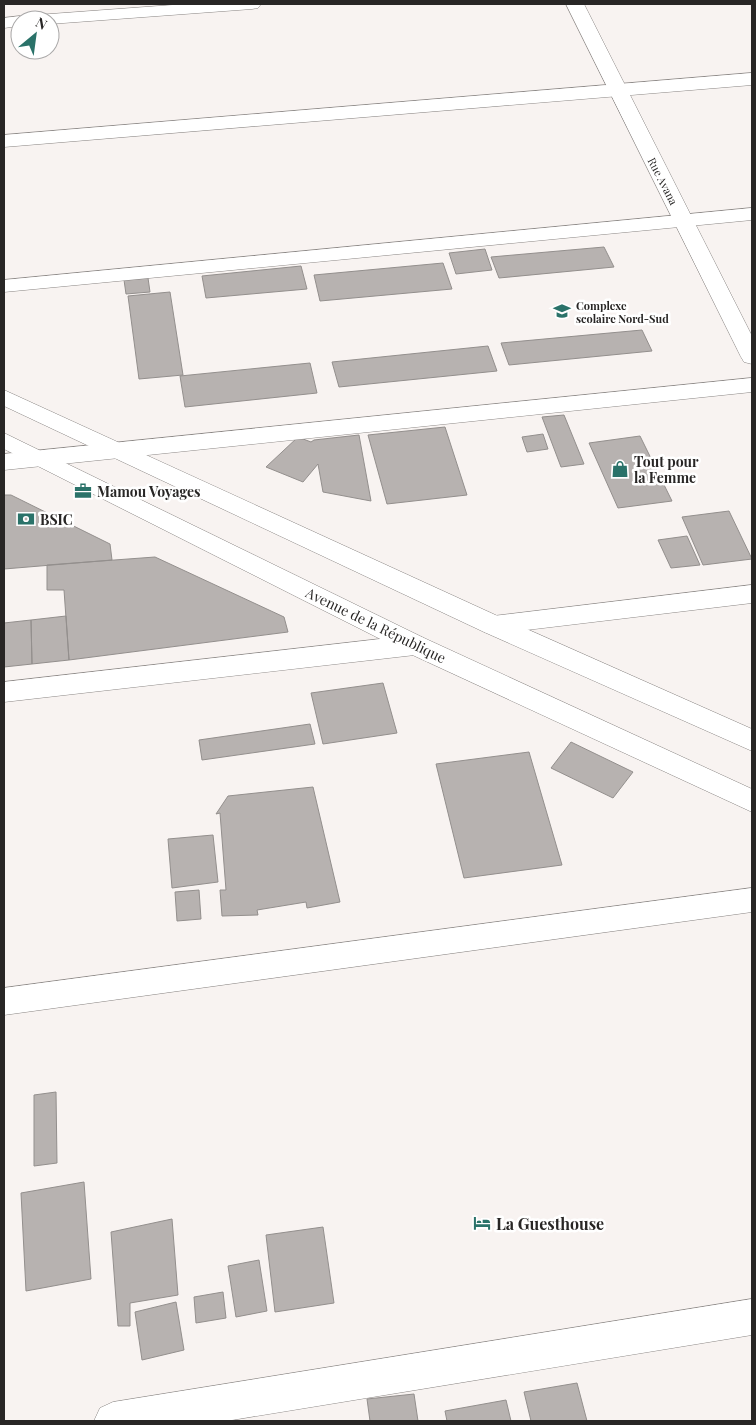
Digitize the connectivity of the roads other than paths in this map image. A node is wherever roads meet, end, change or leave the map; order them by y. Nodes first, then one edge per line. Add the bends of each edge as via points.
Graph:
1 (252, 4) edge
2 (575, 4) edge
3 (60, 18) edge
4 (752, 79) edge
5 (618, 90) junction
6 (4, 141) edge
7 (752, 214) edge
8 (683, 220) junction
9 (4, 286) edge
10 (752, 357) edge
11 (752, 385) edge
12 (4, 397) edge
13 (4, 440) edge
14 (122, 451) junction
15 (44, 459) junction
16 (4, 462) edge
17 (752, 594) edge
18 (493, 624) junction
19 (415, 645) junction
20 (4, 692) edge
21 (752, 741) edge
22 (752, 801) edge
23 (752, 900) edge
24 (4, 1002) edge
25 (752, 1317) edge
26 (114, 1421) edge

1 - 3 street
2 - 5 street, Rue Avana
4 - 5 street
5 - 6 street
5 - 8 street, Rue Avana
7 - 8 street
8 - 9 street
8 - 10 street, Rue Avana
11 - 14 street
12 - 14 street
13 - 15 street, Avenue de la République
14 - 15 street
14 - 18 street
15 - 16 street
15 - 19 street, Avenue de la République
17 - 18 street
18 - 21 street
19 - 20 street
19 - 22 street, Avenue de la République
23 - 24 street
25 - 26 street

